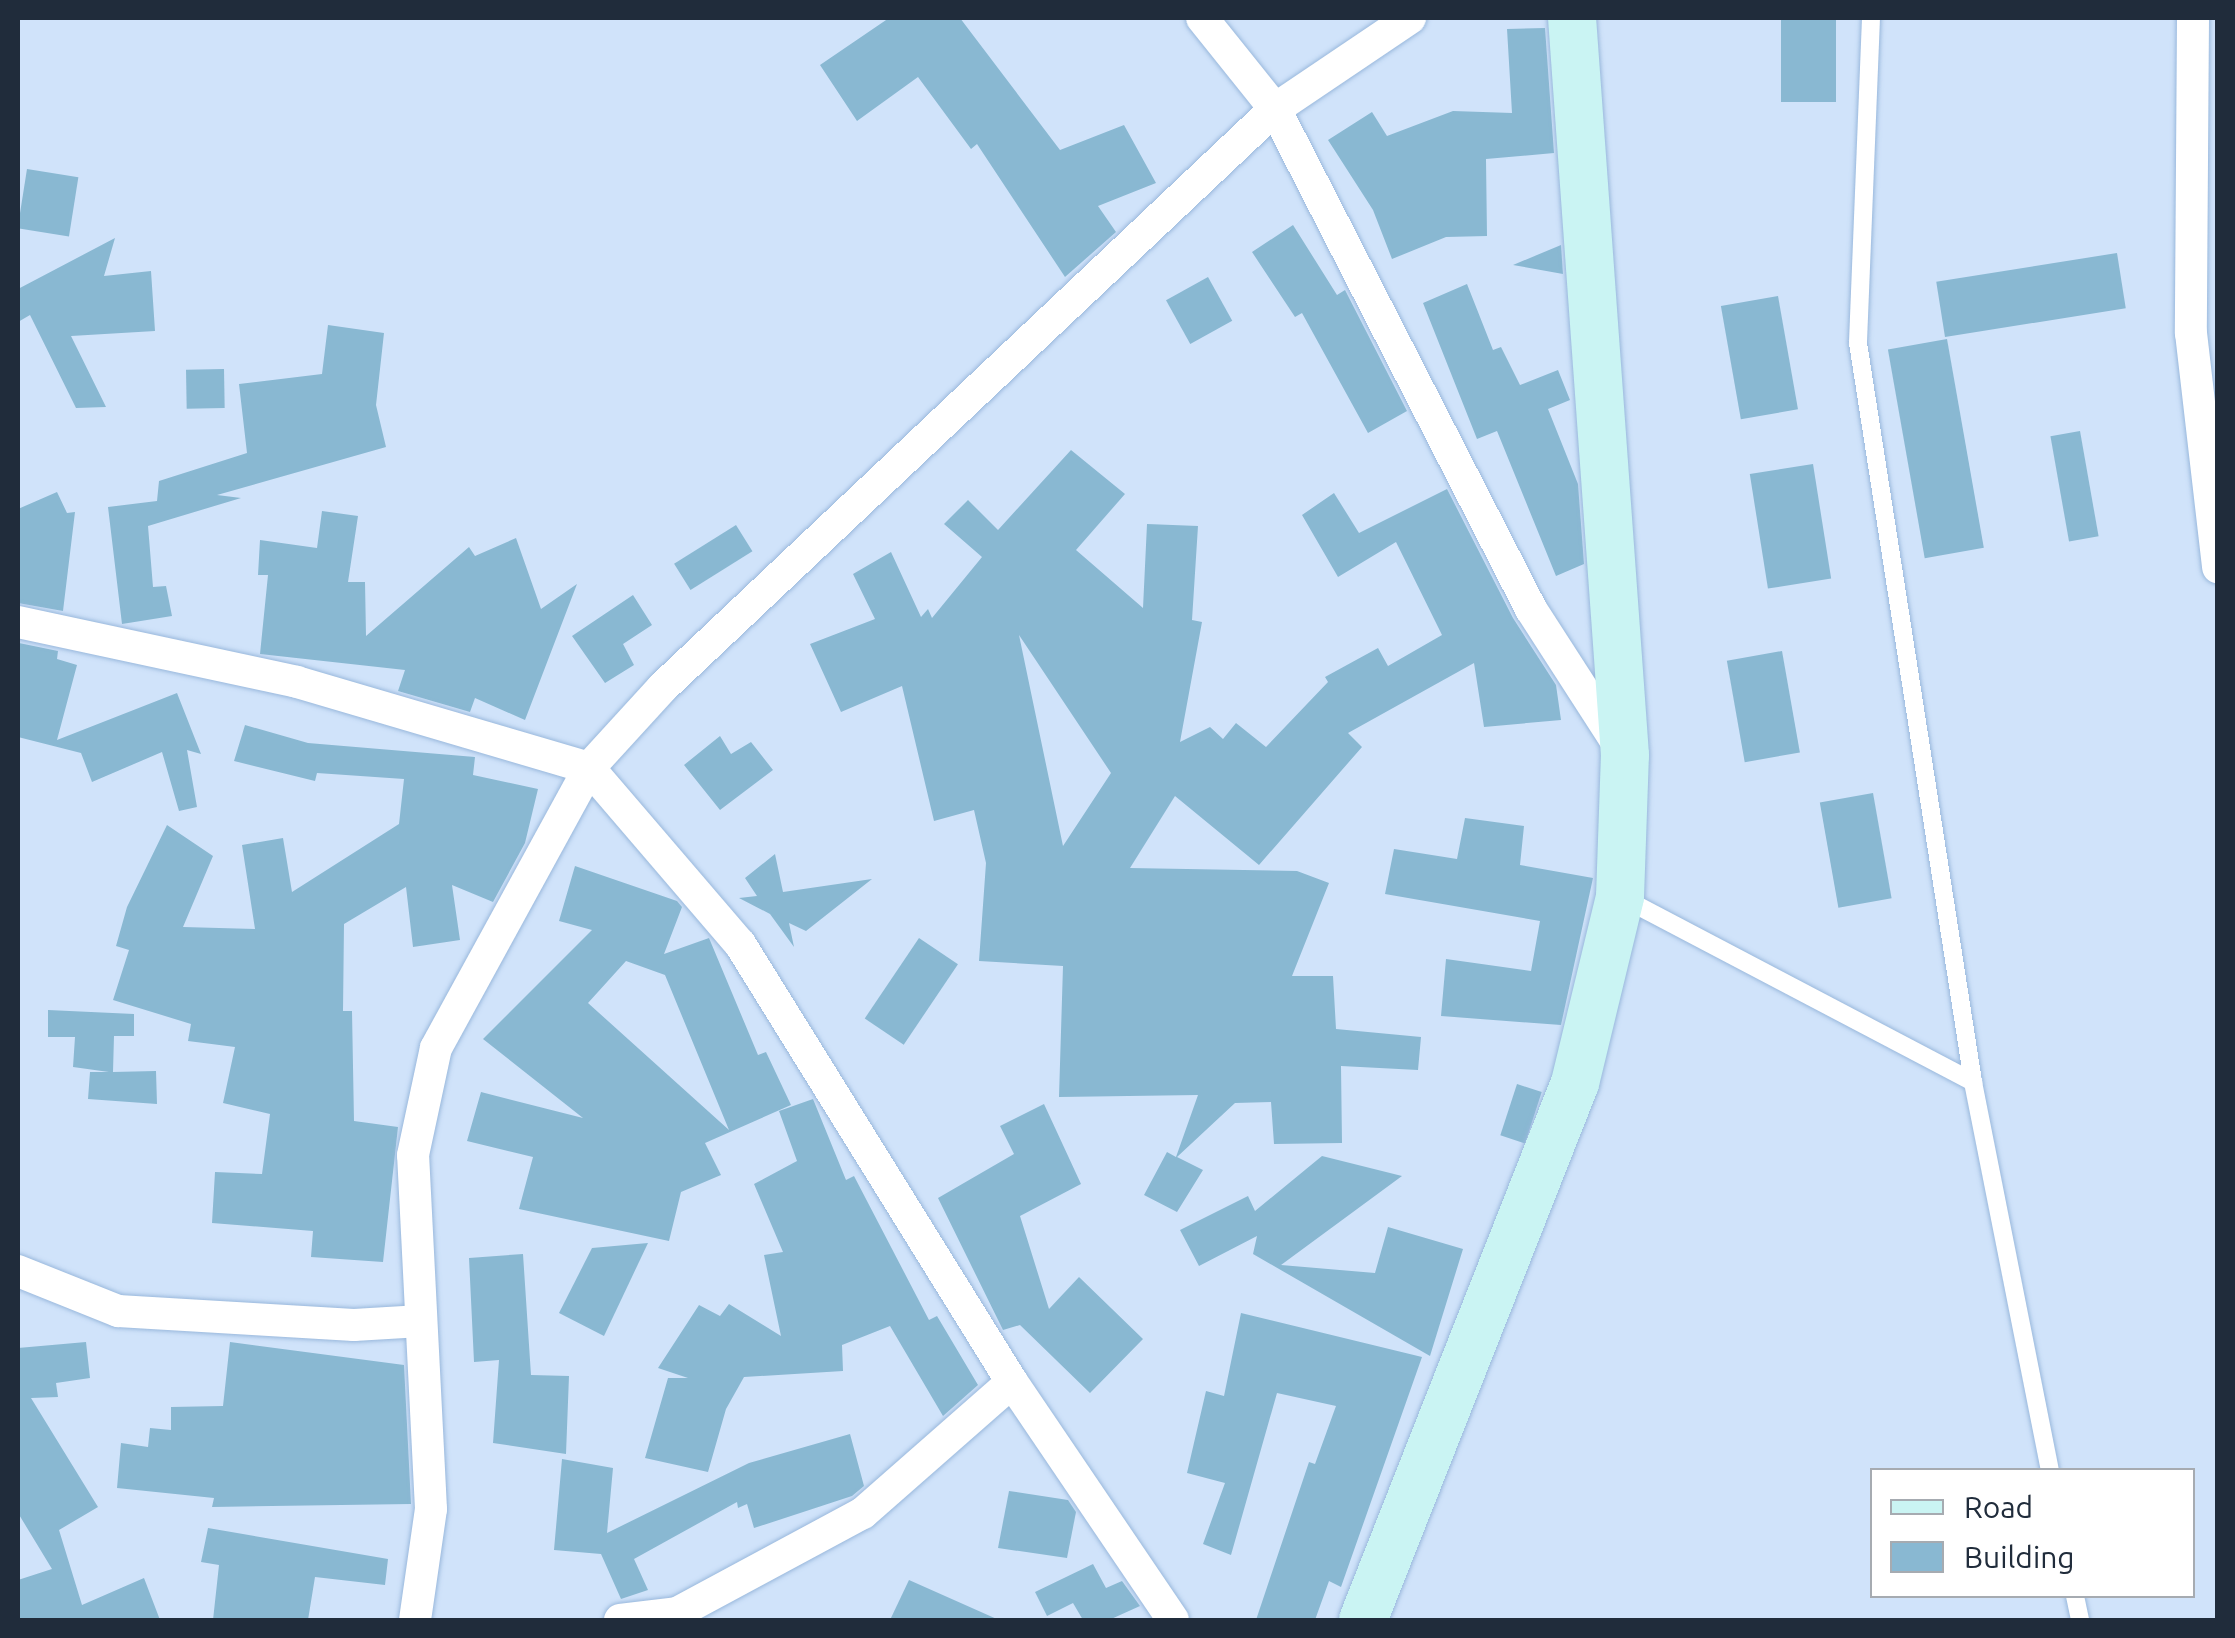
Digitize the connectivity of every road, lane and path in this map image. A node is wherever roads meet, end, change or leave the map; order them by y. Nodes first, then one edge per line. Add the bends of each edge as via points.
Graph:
1 (1202, 18) edge
2 (1410, 18) edge
3 (1572, 18) edge
4 (1871, 18) edge
5 (2193, 18) edge
6 (1275, 109) junction
7 (2218, 567) edge
8 (18, 622) edge
9 (1625, 755) junction
10 (589, 768) junction
11 (1620, 897) junction
12 (1972, 1082) junction
13 (18, 1271) edge
14 (421, 1321) junction
15 (1012, 1382) junction
16 (2050, 1468) edge
17 (415, 1620) edge
18 (620, 1620) edge
19 (1174, 1620) edge
20 (1363, 1620) edge

1 - 6 street
2 - 6 street
3 - 9 main road
4 - 12 lane via 1858,343
5 - 7 street via 2190,333
6 - 9 street via 1532,609
6 - 10 street via 662,688
8 - 10 street via 298,682
9 - 11 main road
10 - 14 street via 436,1048 413,1156
10 - 15 street via 740,944
11 - 12 lane
11 - 20 main road via 1575,1083
12 - 16 lane
13 - 14 street via 118,1311 354,1324
14 - 17 street via 432,1509
15 - 18 street via 863,1514 677,1613
15 - 19 street

